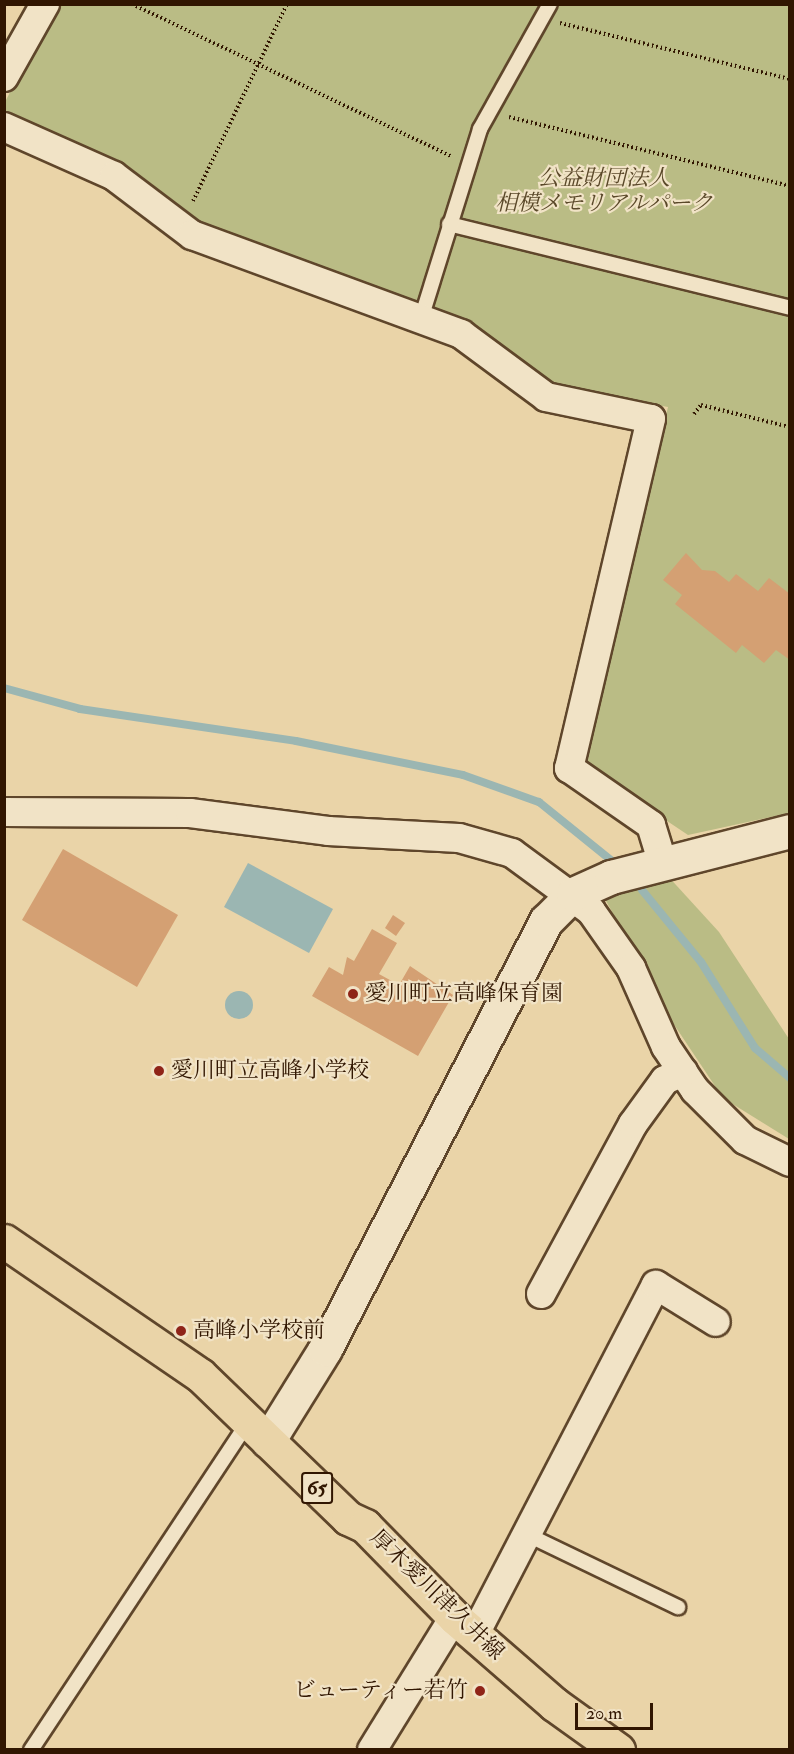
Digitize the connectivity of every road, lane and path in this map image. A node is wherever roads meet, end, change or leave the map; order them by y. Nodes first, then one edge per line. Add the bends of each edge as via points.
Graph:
1 (45, 4) edge
2 (132, 4) edge
3 (287, 4) edge
4 (550, 4) edge
5 (542, 18) junction
6 (258, 65) junction
7 (4, 77) edge
8 (789, 79) edge
9 (488, 112) junction
10 (4, 127) edge
11 (467, 163) junction
12 (789, 186) edge
13 (449, 224) junction
14 (181, 226) junction
15 (789, 308) edge
16 (420, 322) junction
17 (694, 414) dead end
18 (789, 427) edge
19 (4, 812) edge
20 (789, 831) edge
21 (662, 861) junction
22 (573, 894) junction
23 (683, 1072) junction
24 (789, 1162) edge
25 (4, 1241) edge
26 (541, 1294) dead end
27 (716, 1322) dead end
28 (259, 1430) junction
29 (526, 1534) junction
30 (678, 1607) dead end
31 (464, 1625) junction
32 (31, 1749) edge
33 (372, 1749) edge
34 (618, 1749) edge

1 - 7 street
2 - 6 path
3 - 6 path
4 - 5 lane
5 - 8 path
5 - 9 lane
6 - 11 path
6 - 14 path
9 - 11 lane
9 - 12 path
10 - 14 street via 114,176
11 - 13 lane
13 - 15 lane
13 - 16 lane
14 - 16 street
16 - 21 street via 482,345 510,373 546,397 651,419 569,768 651,825
17 - 18 path via 701,405
19 - 22 street via 190,813 328,831 459,838 512,853
20 - 21 street
21 - 22 street
22 - 23 street via 631,968
22 - 28 street via 528,947 325,1349
23 - 24 street via 745,1140
23 - 26 street via 664,1080 633,1124
25 - 28 main road, 厚木愛川津久井線 / 65 via 200,1375
27 - 29 street via 656,1285 596,1426
28 - 31 main road, 厚木愛川津久井線 / 65 via 348,1518 365,1526
28 - 32 lane
29 - 30 lane
29 - 31 street
31 - 33 street
31 - 34 main road, 厚木愛川津久井線 / 65 via 554,1704

